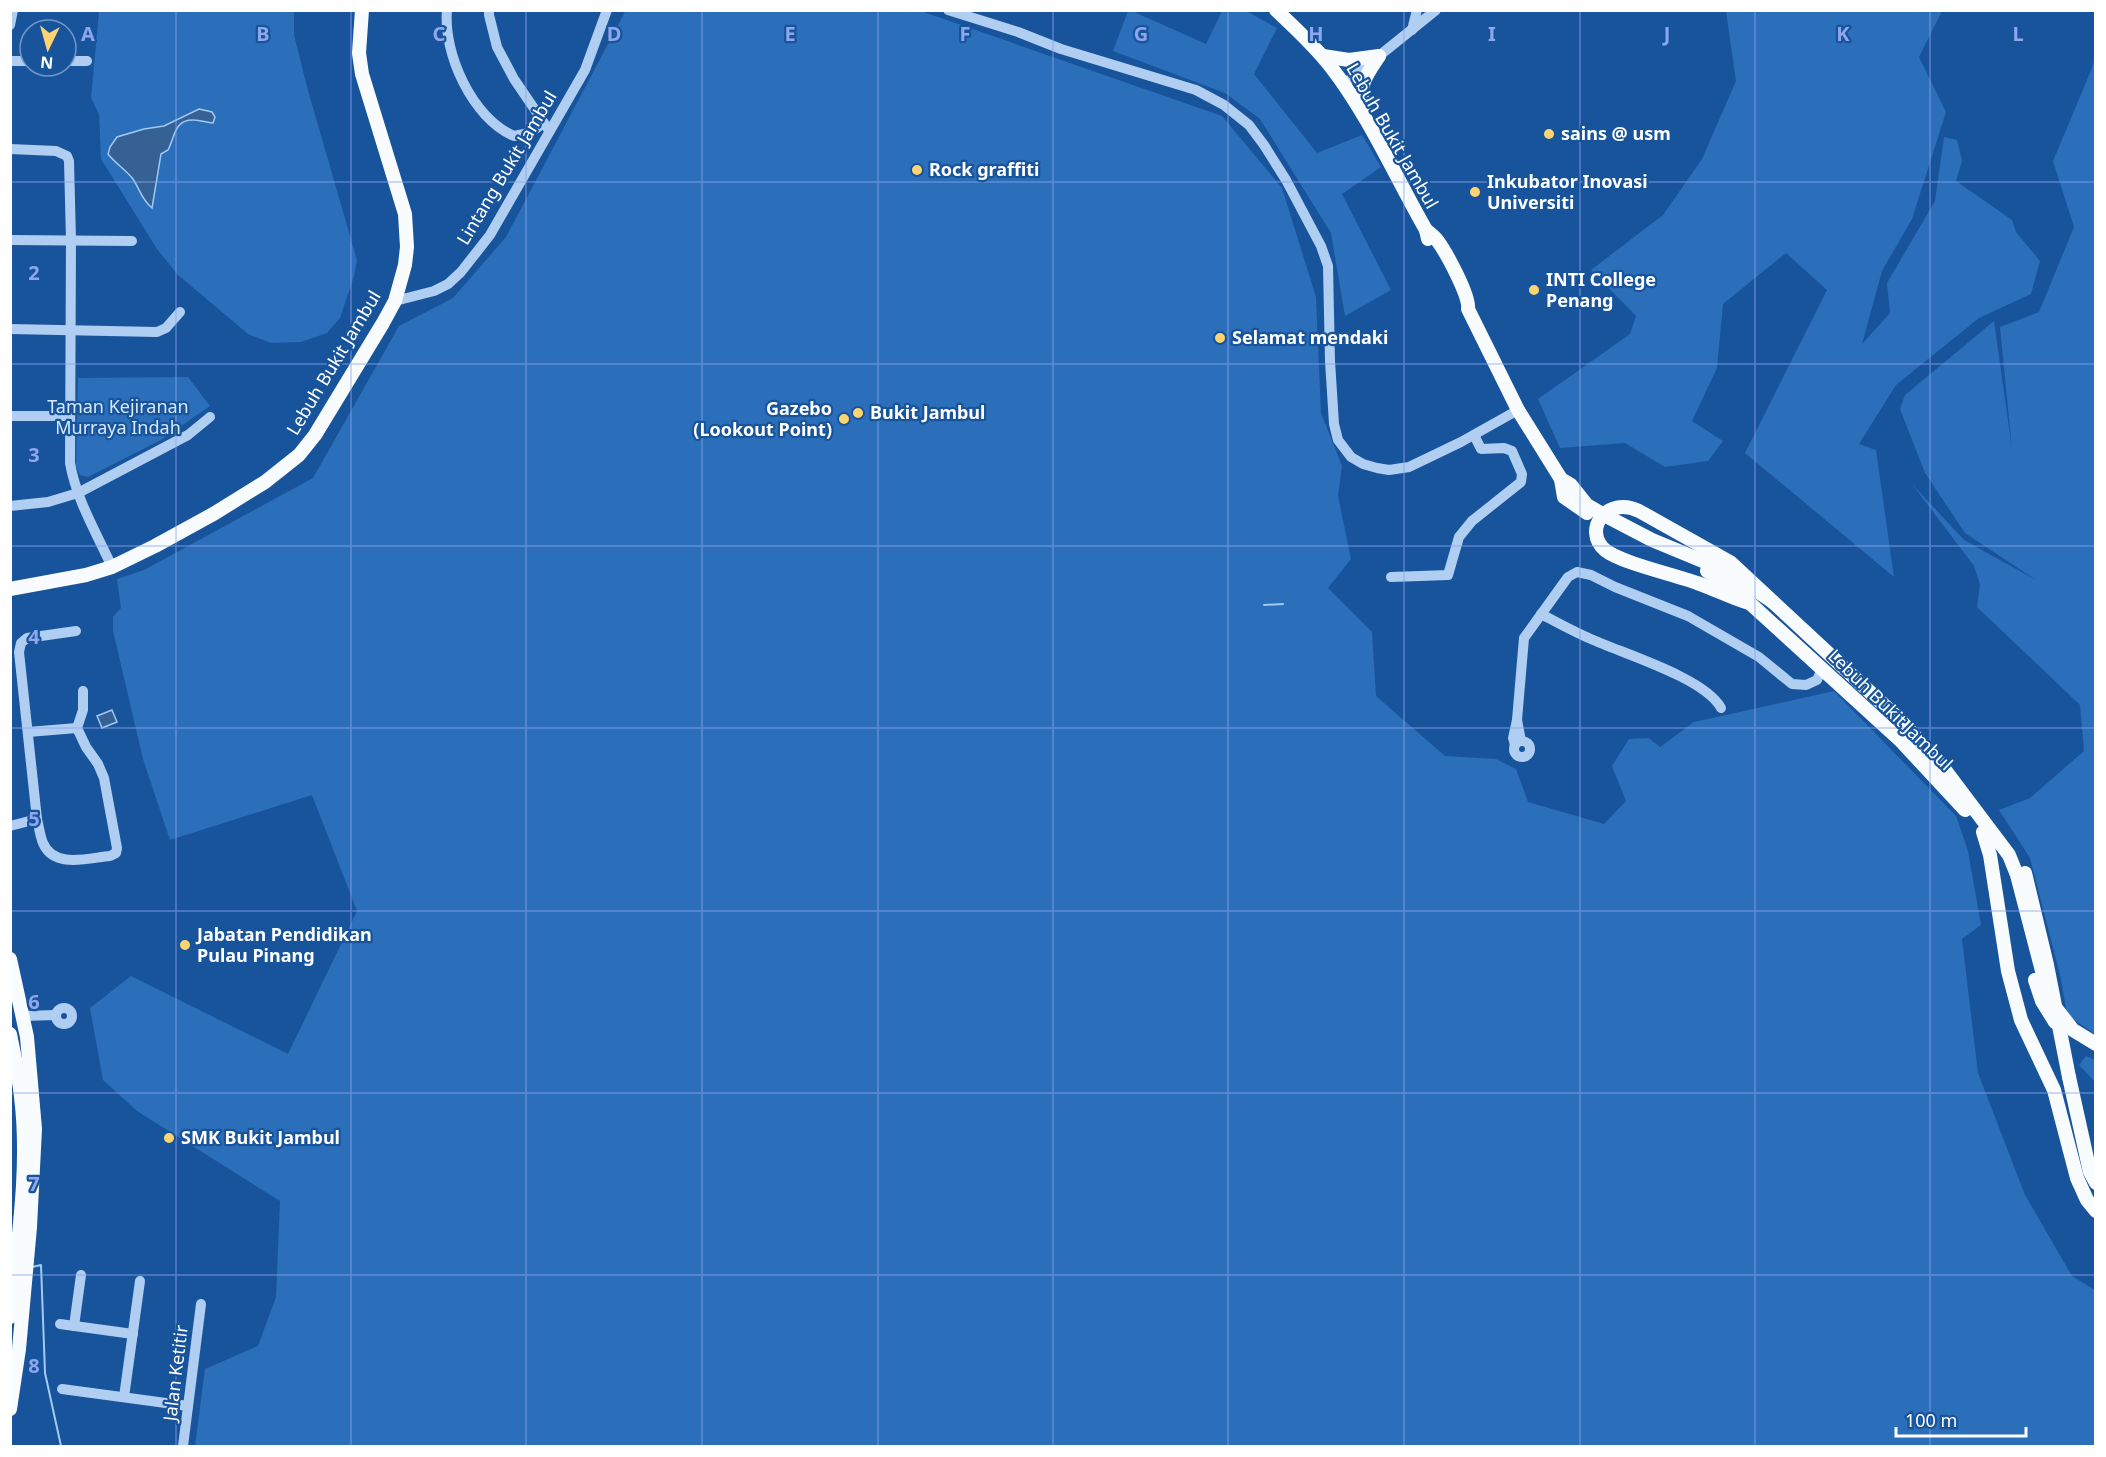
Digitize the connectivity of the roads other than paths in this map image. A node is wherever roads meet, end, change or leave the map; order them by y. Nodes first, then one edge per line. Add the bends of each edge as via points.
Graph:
1 (13, 10) edge
2 (362, 10) edge
3 (447, 10) edge
4 (489, 10) edge
5 (607, 10) edge
6 (948, 10) edge
7 (1276, 10) edge
8 (1417, 10) edge
9 (1433, 12) edge
10 (10, 25) edge
11 (1412, 31) junction
12 (1323, 56) junction
13 (1378, 56) junction
14 (78, 61) edge
15 (87, 61) dead end
16 (1343, 85) junction
17 (1366, 120) junction
18 (547, 127) junction
19 (10, 149) edge
20 (10, 240) edge
21 (71, 240) junction
22 (132, 241) dead end
23 (395, 301) junction
24 (180, 312) dead end
25 (10, 329) edge
26 (70, 330) junction
27 (1518, 410) junction
28 (10, 416) edge
29 (69, 416) junction
30 (210, 417) dead end
31 (1474, 435) junction
32 (1561, 479) junction
33 (78, 493) junction
34 (10, 506) edge
35 (112, 567) junction
36 (1391, 577) dead end
37 (10, 589) edge
38 (1773, 602) junction
39 (1749, 603) junction
40 (1541, 615) junction
41 (75, 631) dead end
42 (1822, 669) junction
43 (83, 691) dead end
44 (1722, 708) dead end
45 (77, 728) junction
46 (28, 732) junction
47 (1518, 743) dead end
48 (1939, 762) junction
49 (37, 819) junction
50 (10, 820) edge
51 (10, 826) edge
52 (1983, 832) junction
53 (10, 959) edge
54 (56, 1015) dead end
55 (23, 1016) junction
56 (10, 1034) edge
57 (2096, 1044) edge
58 (2096, 1053) edge
59 (2096, 1183) edge
60 (2096, 1211) edge
61 (22, 1256) junction
62 (81, 1275) dead end
63 (140, 1281) dead end
64 (19, 1283) junction
65 (201, 1304) dead end
66 (10, 1317) edge
67 (60, 1324) dead end
68 (74, 1326) junction
69 (133, 1334) junction
70 (62, 1389) dead end
71 (124, 1397) junction
72 (188, 1406) junction
73 (10, 1408) edge
74 (183, 1446) edge

1 - 10 street
2 - 23 main road, Lebuh Bukit Jambul via 362,75 405,214 405,265
3 - 18 street via 453,62 477,104 514,136
4 - 18 street via 497,47 514,80
5 - 18 street, Lintang Bukit Jambul via 585,70
6 - 31 street via 1196,90 1224,105 1264,145 1286,180 1328,266 1334,424 1343,449 1363,464 1400,469
7 - 12 main road, Lebuh Bukit Jambul
8 - 11 street
9 - 11 street
11 - 13 street
12 - 13 main road via 1349,60
12 - 16 main road, Lebuh Bukit Jambul
13 - 16 street
13 - 17 main road via 1361,91
14 - 15 street
16 - 17 main road, Lebuh Bukit Jambul
17 - 27 main road, Lebuh Bukit Jambul via 1426,230 1443,251
18 - 23 street, Lintang Bukit Jambul via 490,235 461,272 434,291
19 - 21 street via 56,151 67,156
20 - 21 street
21 - 22 street
21 - 26 street
23 - 35 main road, Lebuh Bukit Jambul via 299,455 215,513
24 - 26 street via 157,332
25 - 26 street
26 - 29 street
27 - 31 street
27 - 32 main road, Lebuh Bukit Jambul
28 - 29 street
29 - 33 street via 70,463
30 - 33 street via 188,435
31 - 36 street via 1481,449 1512,451 1522,474 1521,482 1472,521 1459,537 1448,575
32 - 38 main road, Lebuh Bukit Jambul via 1587,505 1652,540 1727,571
32 - 39 main road, Lebuh Bukit Jambul via 1564,497 1578,508 1708,571
33 - 34 street via 48,502
33 - 35 street
35 - 37 main road, Lebuh Bukit Jambul
38 - 39 main road, bridge via 1730,562 1630,506 1604,513 1597,537 1606,551
38 - 48 main road, Lebuh Bukit Jambul via 1899,719
39 - 42 main road, Lebuh Bukit Jambul
40 - 42 street via 1568,577 1577,572 1688,616 1759,657 1792,684 1806,685 1816,680
40 - 44 street via 1673,672 1717,699
40 - 47 street via 1524,638 1514,738
41 - 46 street via 27,638 21,643 18,652
42 - 52 main road, Lebuh Bukit Jambul via 1900,740
43 - 45 street via 83,710
45 - 46 street
45 - 49 street via 104,778 116,852 110,856 63,860 55,857 44,845
46 - 49 street
48 - 57 main road, Lebuh Bukit Jambul via 2008,855 2017,875 2050,999 2073,1030
48 - 59 main road, bridge via 1990,814 2025,873 2090,1172
49 - 50 street
49 - 51 street
52 - 58 main road, Lebuh Bukit Jambul via 2010,878 2042,1002 2071,1039
52 - 60 main road via 2020,1020 2054,1090 2077,1178
53 - 55 main road
54 - 55 street
55 - 61 main road via 32,1074 35,1167
56 - 61 main road via 22,1098
61 - 64 main road
62 - 68 street
63 - 69 street
64 - 66 main road
64 - 73 main road via 19,1349
65 - 72 street, Jalan Ketitir
67 - 68 street
68 - 69 street
69 - 71 street
70 - 71 street
71 - 72 street
72 - 74 street, Jalan Ketitir

